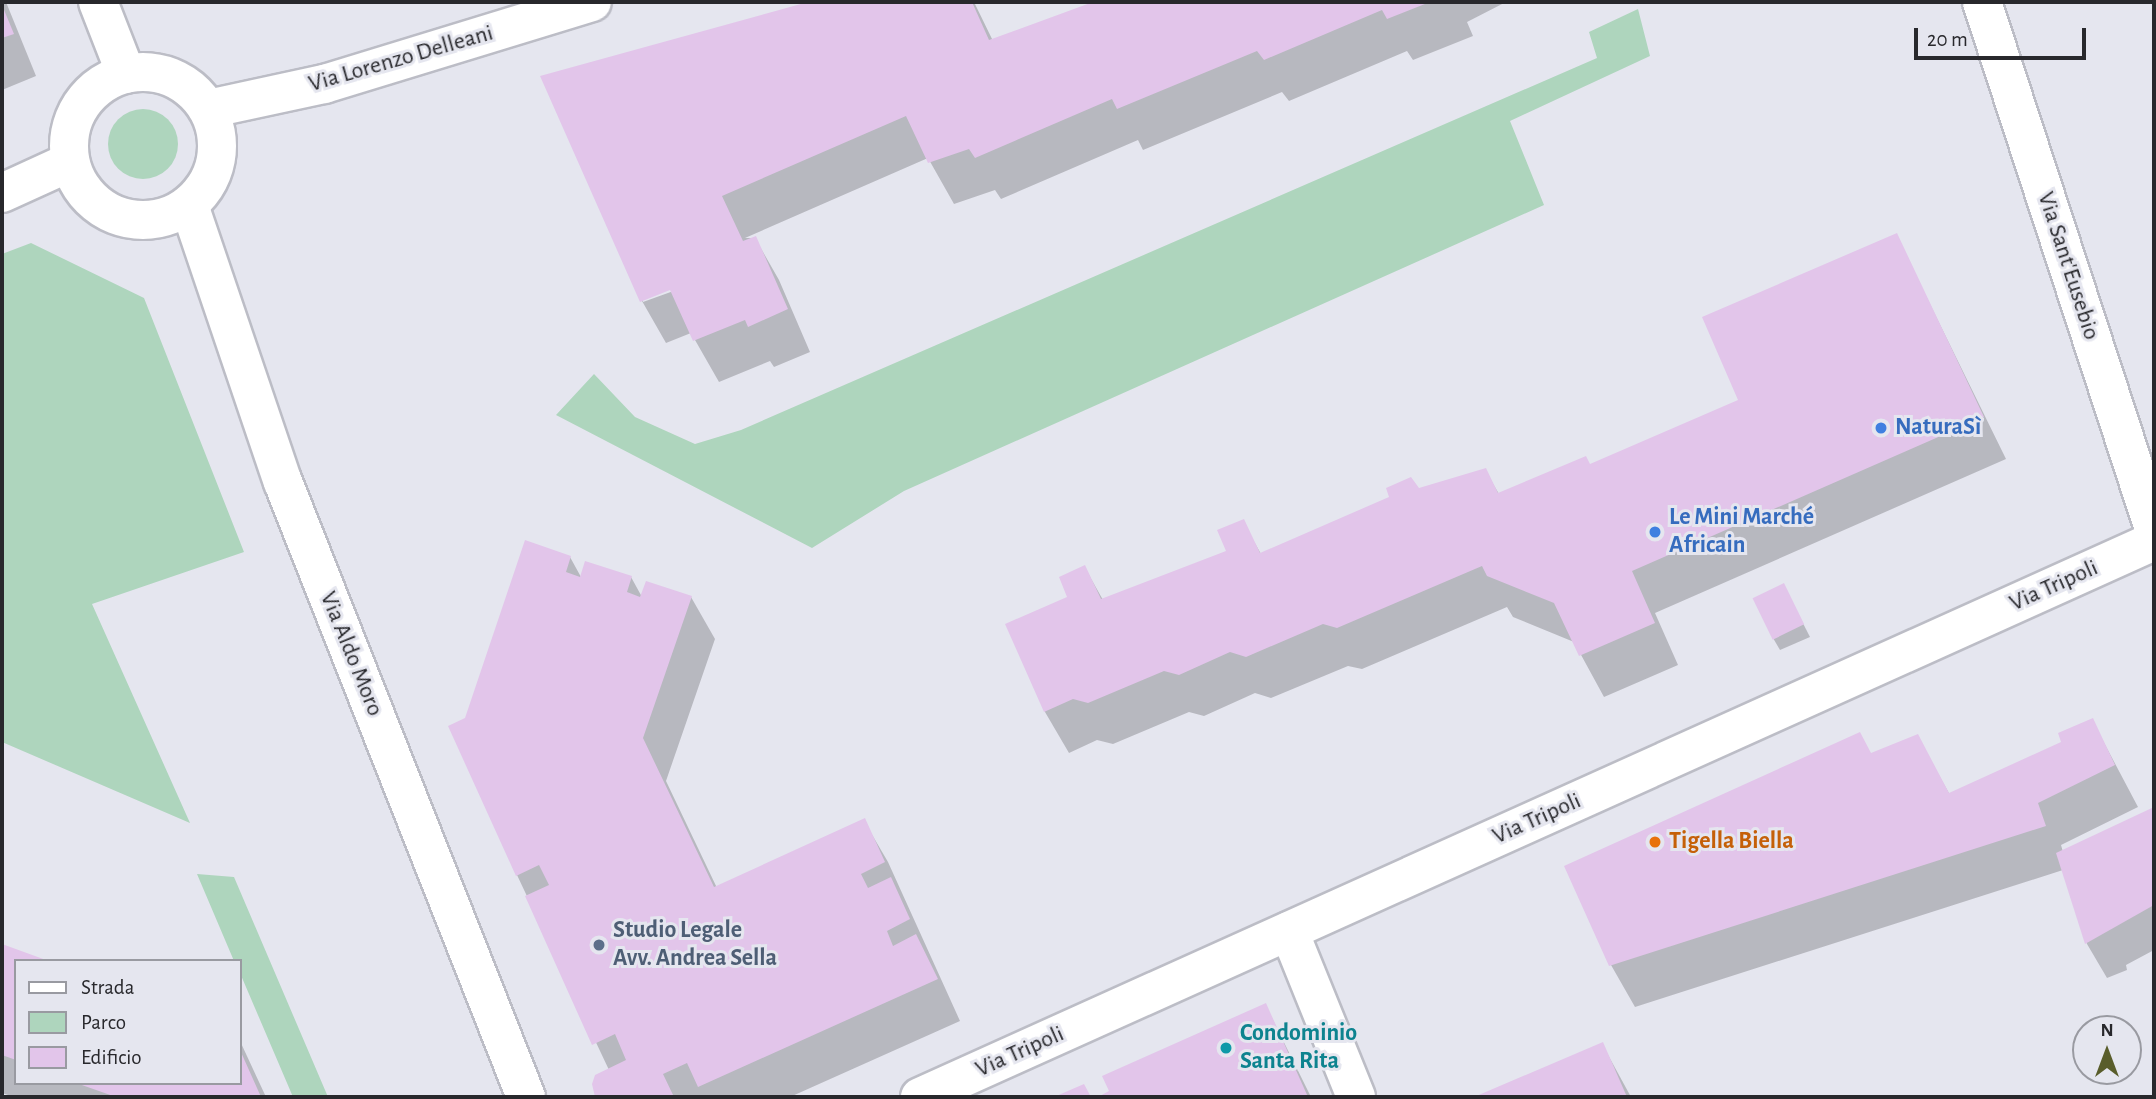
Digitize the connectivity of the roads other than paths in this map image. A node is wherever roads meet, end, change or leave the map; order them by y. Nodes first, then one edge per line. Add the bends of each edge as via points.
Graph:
1 (98, 2) edge
2 (592, 2) edge
3 (1982, 2) edge
4 (126, 74) junction
5 (208, 109) junction
6 (70, 162) junction
7 (2, 193) edge
8 (189, 205) junction
9 (2154, 529) edge
10 (2154, 541) edge
11 (1289, 931) junction
12 (526, 1097) edge
13 (920, 1097) edge
14 (1356, 1097) edge

1 - 4 street
2 - 5 street, Via Lorenzo Delleani via 324,84
3 - 9 street, Via Sant'Eusebio
4 - 5 street via 150,72 173,78 193,91
4 - 6 street via 105,82 87,97 69,139
5 - 8 street via 218,150 214,171
6 - 7 street
6 - 8 street via 79,185 96,204 118,216 142,221 167,217
8 - 12 street, Via Aldo Moro via 283,482
10 - 11 street, Via Tripoli
11 - 13 street, Via Tripoli
11 - 14 street

